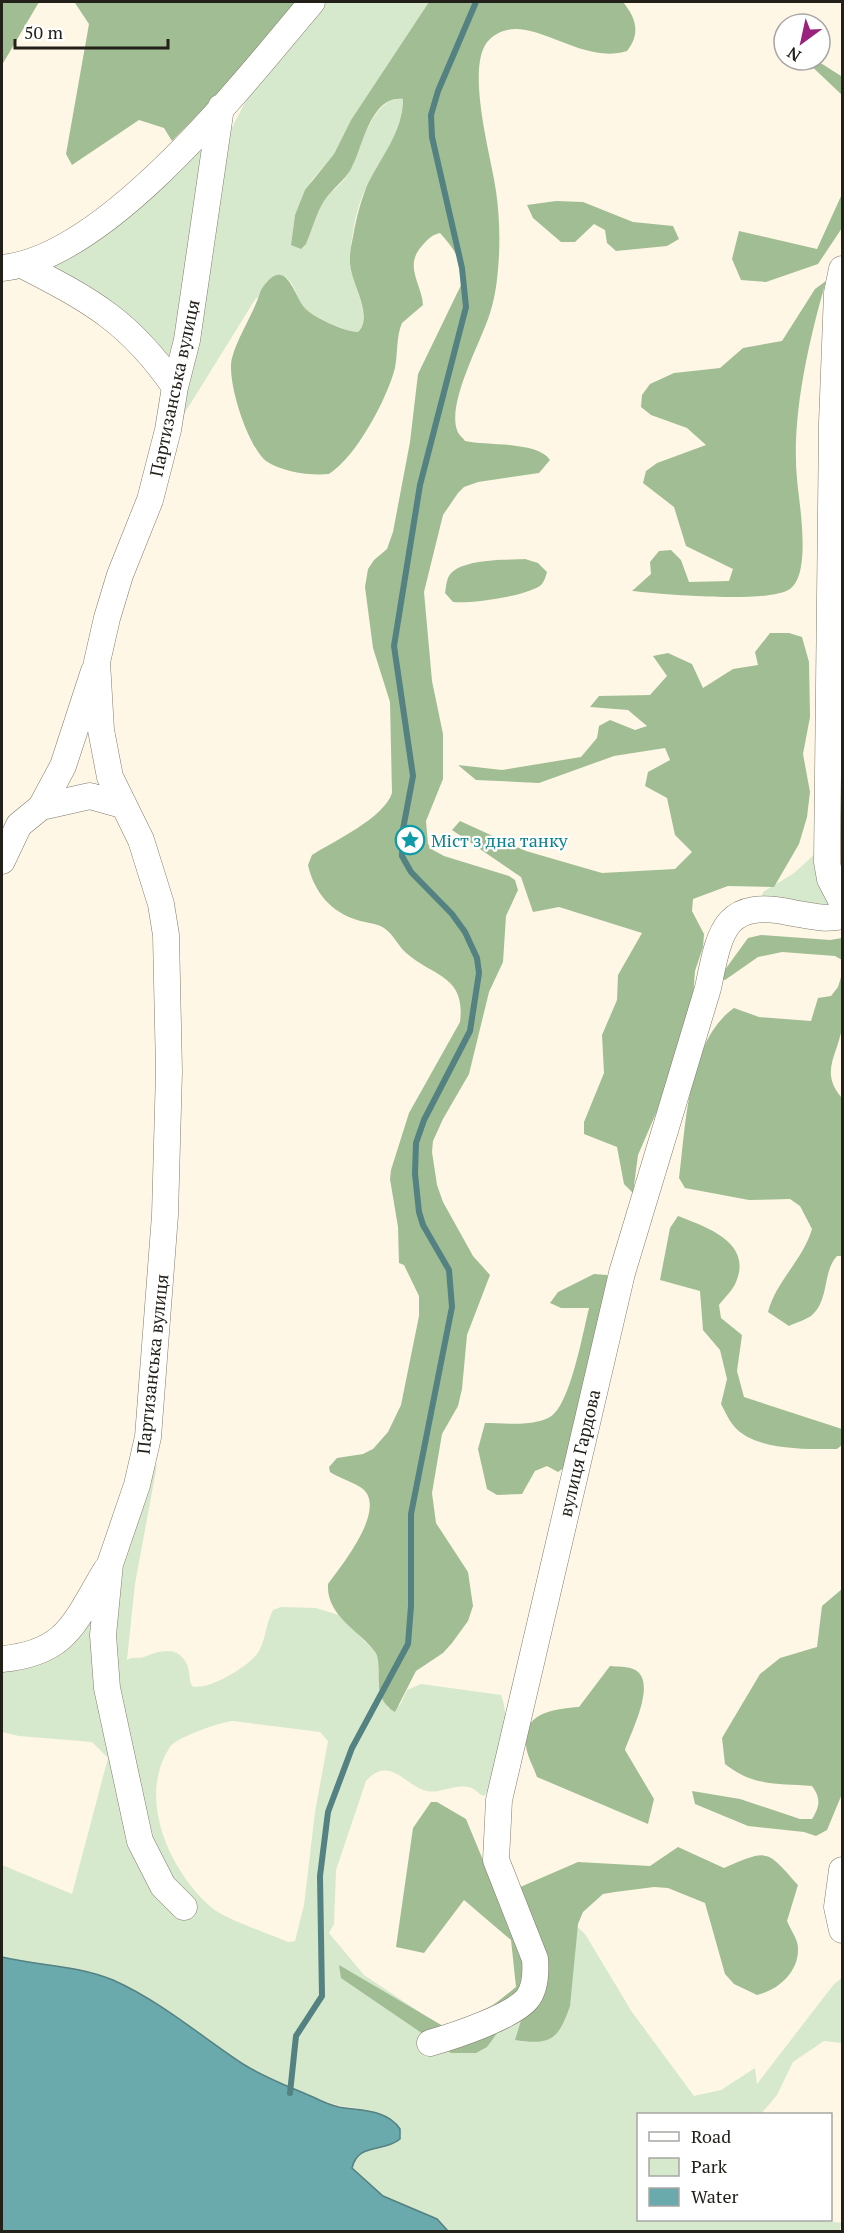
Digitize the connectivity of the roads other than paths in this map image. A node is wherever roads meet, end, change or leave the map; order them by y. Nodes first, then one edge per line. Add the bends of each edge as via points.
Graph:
1 (312, 2) edge
2 (221, 107) junction
3 (13, 267) edge
4 (843, 269) edge
5 (175, 387) junction
6 (97, 662) junction
7 (122, 805) junction
8 (41, 807) junction
9 (10, 829) edge
10 (2, 861) edge
11 (841, 904) edge
12 (110, 1564) junction
13 (2, 1659) edge
14 (843, 1870) edge
15 (184, 1907) dead end
16 (840, 1918) edge
17 (430, 2043) dead end

1 - 2 street
2 - 3 street via 129,202 55,253
2 - 5 street, Партизанська вулиця via 187,340
3 - 5 street via 70,290 110,315 142,344
4 - 11 street, вулиця Гардова via 837,293 832,415 827,850 830,879
5 - 6 street, Партизанська вулиця via 150,500 120,575
6 - 7 street, Партизанська вулиця via 101,730 110,777
6 - 8 street, Партизанська вулиця via 63,766
7 - 8 street, Партизанська вулиця via 90,796
7 - 12 street, Партизанська вулиця via 141,840 162,904 168,1082 165,1215 148,1437 137,1485
8 - 9 street, Партизанська вулиця
9 - 10 street, Партизанська вулиця
11 - 17 street, вулиця Гардова via 827,920 768,907 740,912 726,925 716,948 708,988 622,1273 499,1800 496,1860 535,1959 536,1975 528,1998 516,2008 466,2032
12 - 13 street via 66,1635 36,1654
12 - 15 street, Партизанська вулиця via 103,1635 107,1688 137,1829 163,1886
14 - 16 street

